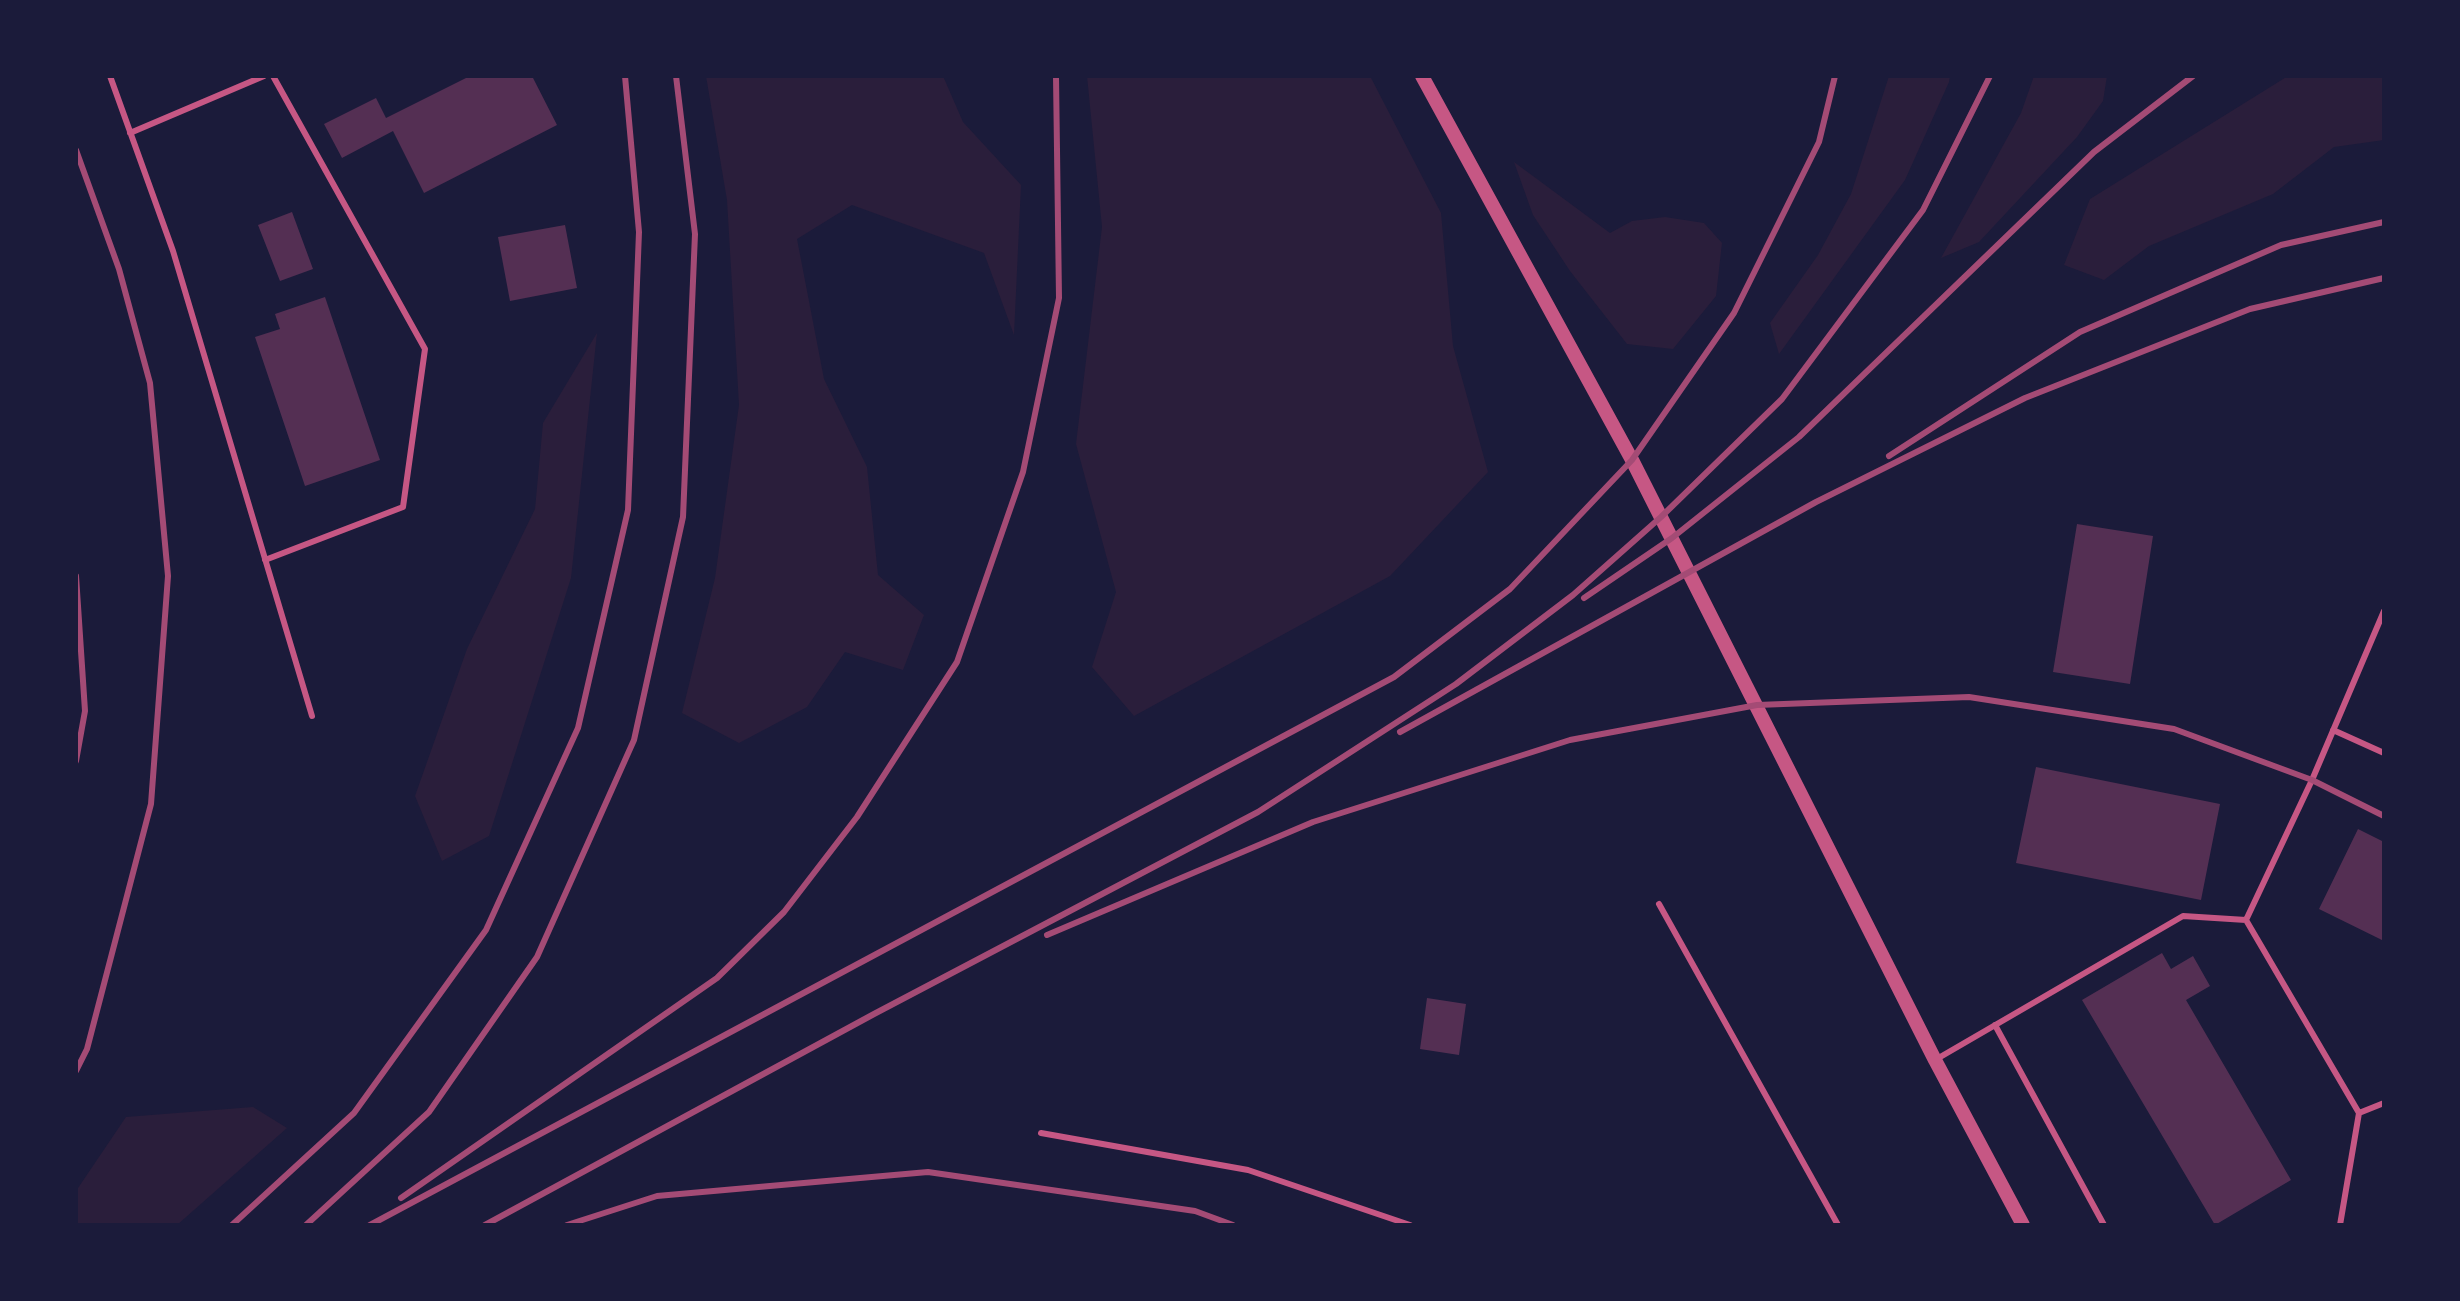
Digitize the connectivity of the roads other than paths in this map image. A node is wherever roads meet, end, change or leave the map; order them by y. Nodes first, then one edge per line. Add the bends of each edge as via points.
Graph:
1 (110, 76) edge
2 (264, 76) edge
3 (273, 76) edge
4 (1422, 76) edge
5 (130, 133) junction
6 (265, 560) junction
7 (2384, 611) edge
8 (312, 716) dead end
9 (2333, 730) junction
10 (2384, 753) edge
11 (1659, 904) dead end
12 (2246, 920) junction
13 (1995, 1025) junction
14 (1935, 1060) junction
15 (2384, 1103) edge
16 (2359, 1113) junction
17 (1041, 1133) dead end
18 (1410, 1225) edge
19 (1838, 1225) edge
20 (2023, 1225) edge
21 (2104, 1225) edge
22 (2340, 1225) edge

1 - 5 lane
2 - 5 lane
3 - 6 lane via 425,349 403,507
4 - 14 street via 1632,460
5 - 6 lane via 173,251
6 - 8 lane
7 - 9 lane
9 - 10 lane
9 - 12 lane
11 - 19 lane
12 - 13 lane via 2183,916
12 - 16 lane
13 - 14 lane
13 - 21 lane
14 - 20 street
15 - 16 lane
16 - 22 lane
17 - 18 lane via 1248,1170

